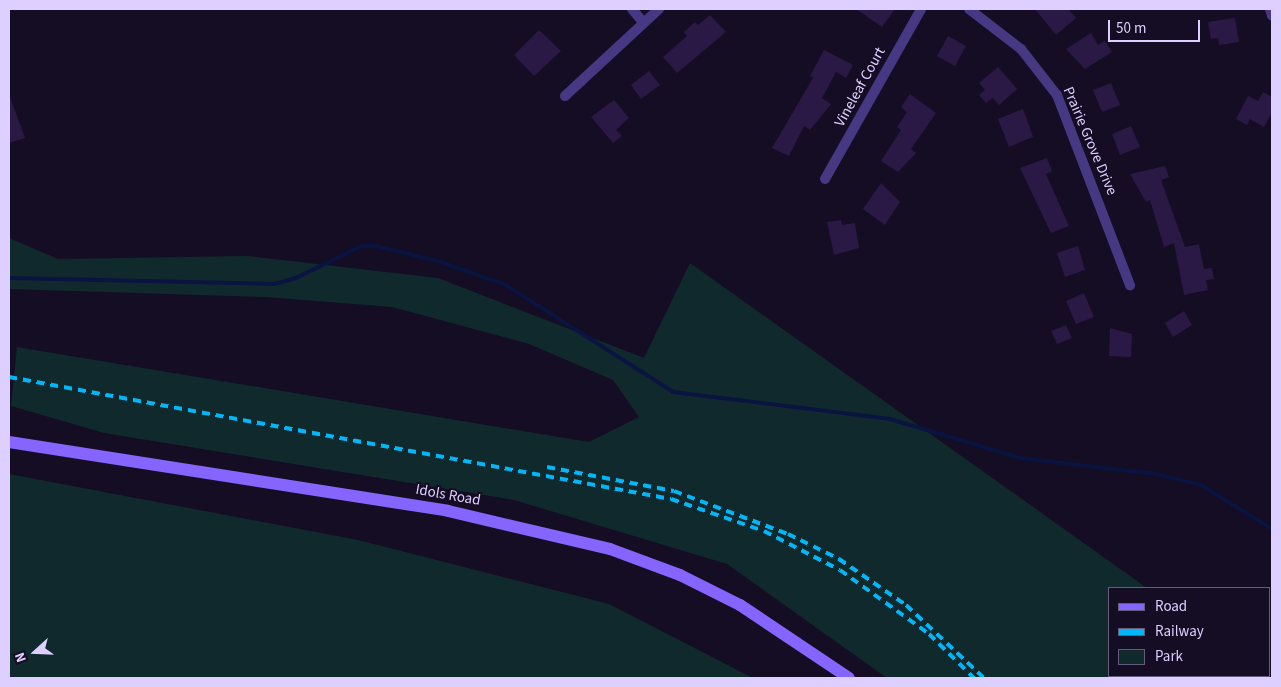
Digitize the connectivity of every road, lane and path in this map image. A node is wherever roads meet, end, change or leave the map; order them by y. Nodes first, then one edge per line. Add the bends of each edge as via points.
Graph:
1 (632, 9) edge
2 (659, 9) edge
3 (921, 9) edge
4 (970, 9) edge
5 (1270, 9) edge
6 (1272, 16) edge
7 (644, 22) junction
8 (565, 96) dead end
9 (825, 179) dead end
10 (1130, 285) dead end
11 (9, 442) edge
12 (849, 678) edge

1 - 7 street
2 - 7 street
3 - 9 street, Vineleaf Court
4 - 10 street, Prairie Grove Drive via 1021,49 1057,95
5 - 6 street
7 - 8 street
11 - 12 main road, Idols Road via 448,511 610,549 680,575 740,606

